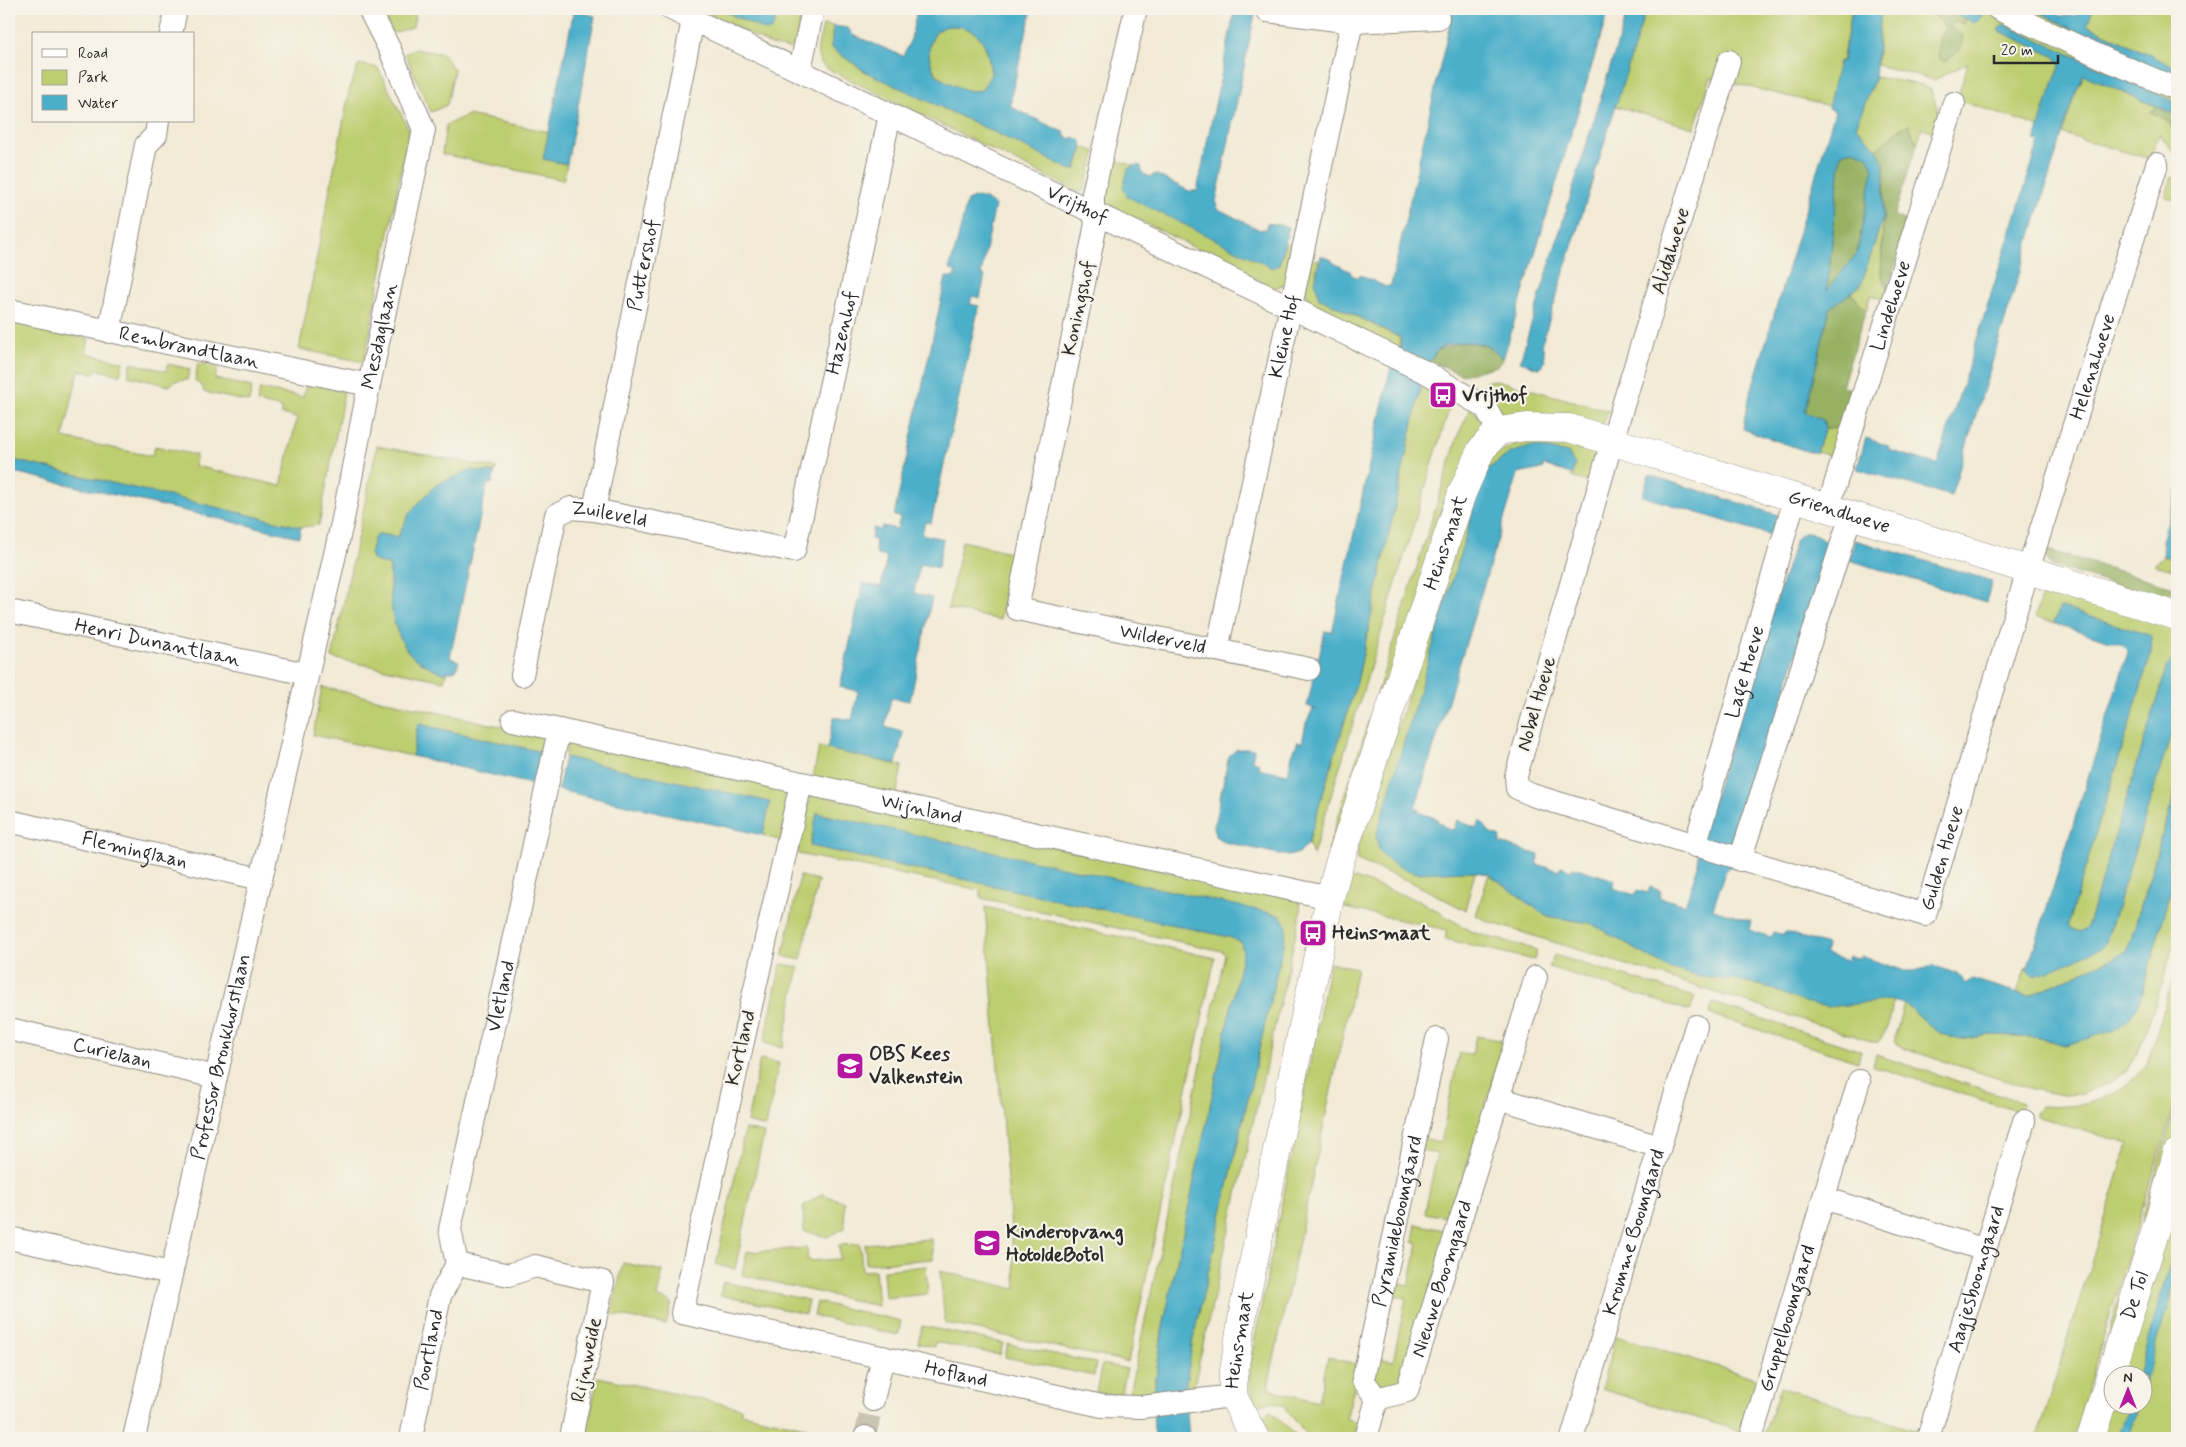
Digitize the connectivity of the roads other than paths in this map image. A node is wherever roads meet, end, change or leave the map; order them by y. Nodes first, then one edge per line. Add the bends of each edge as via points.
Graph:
1 (176, 9) edge
2 (369, 9) edge
3 (671, 9) edge
4 (813, 9) edge
5 (1136, 9) edge
6 (1998, 9) edge
7 (1268, 11) dead end
8 (1438, 18) dead end
9 (693, 20) junction
10 (1352, 22) junction
11 (171, 32) edge
12 (1729, 61) dead end
13 (800, 70) junction
14 (2177, 89) edge
15 (1954, 103) dead end
16 (890, 115) junction
17 (158, 122) edge
18 (2157, 164) dead end
19 (1093, 210) junction
20 (1291, 306) junction
21 (9, 310) edge
22 (109, 332) junction
23 (369, 385) junction
24 (1498, 431) junction
25 (1612, 440) junction
26 (1795, 498) junction
27 (594, 510) junction
28 (1839, 511) junction
29 (794, 551) joint
30 (2028, 570) junction
31 (1017, 609) joint
32 (9, 611) edge
33 (2177, 616) edge
34 (1217, 650) junction
35 (1309, 669) dead end
36 (307, 674) junction
37 (522, 675) dead end
38 (513, 720) dead end
39 (560, 730) junction
40 (800, 783) junction
41 (9, 821) edge
42 (1696, 846) junction
43 (1739, 860) junction
44 (261, 879) junction
45 (1330, 898) junction
46 (1536, 976) dead end
47 (1696, 1026) dead end
48 (9, 1029) edge
49 (1437, 1039) dead end
50 (216, 1077) junction
51 (1859, 1081) dead end
52 (1498, 1098) junction
53 (2024, 1121) dead end
54 (1660, 1147) junction
55 (2177, 1153) edge
56 (1824, 1198) junction
57 (9, 1238) edge
58 (1985, 1250) junction
59 (457, 1264) junction
60 (171, 1273) junction
61 (682, 1313) joint
62 (883, 1357) junction
63 (1377, 1398) junction
64 (873, 1400) tunnel mouth
65 (1244, 1417) edge
66 (134, 1438) edge
67 (411, 1438) edge
68 (570, 1438) edge
69 (1366, 1438) edge
70 (1572, 1438) edge
71 (1751, 1438) edge
72 (1928, 1438) edge
73 (2091, 1438) edge

1 - 11 street
2 - 23 street, Mesdaglaan via 424,130
3 - 9 street, Vrijthof
4 - 13 street
5 - 19 street, Koningshof via 1093,194
6 - 14 street
7 - 10 street
8 - 10 street
9 - 13 street, Vrijthof
9 - 27 street, Puttershof
10 - 20 street, Kleine Hof
12 - 25 street, Alidahoeve
13 - 16 street, Vrijthof
15 - 28 street, Lindehoeve
16 - 19 street, Vrijthof
16 - 29 street, Hazenhof
17 - 22 street via 156,135 146,145
18 - 30 street, Helenahoeve
19 - 20 street, Vrijthof
19 - 31 street, Koningshof via 1096,223 1093,240
20 - 24 street, Vrijthof via 1429,374 1486,408
20 - 34 street, Kleine Hof
21 - 22 street, Rembrandtlaan
22 - 23 street, Rembrandtlaan
23 - 36 street, Mesdaglaan via 344,520
24 - 25 street, Griendhoeve via 1527,427 1569,428
24 - 45 street, Heinsmaat via 1482,450 1462,493 1338,864
25 - 26 street, Griendhoeve
25 - 42 street, Nobel Hoeve via 1516,776 1518,788
26 - 28 street, Griendhoeve
26 - 42 street, Lage Hoeve
27 - 29 street, Zuileveld
27 - 37 street, Zuileveld via 571,508 556,515
28 - 30 street, Griendhoeve
28 - 43 street
30 - 33 street, Griendhoeve
30 - 43 street, Gulden Hoeve via 1925,915
31 - 34 street, Wilderveld
32 - 36 street, Henri Dunantlaan
34 - 35 street, Wilderveld
36 - 44 street, Professor Bronkhorstlaan
38 - 39 street, Wijnland
39 - 40 street, Wijnland
39 - 59 street, Vletland via 450,1229
40 - 45 street, Wijnland
40 - 61 street, Kortland
41 - 44 street, Fleminglaan
42 - 43 street, Gulden Hoeve
44 - 50 street, Professor Bronkhorstlaan
45 - 65 street, Heinsmaat via 1244,1307 1233,1377
46 - 52 street, Nieuwe Boomgaard
47 - 54 street, Kromme Boomgaard
48 - 50 street, Curielaan
49 - 63 street, Pyramideboomgaard via 1363,1380
50 - 60 street, Professor Bronkhorstlaan
51 - 56 street, Gruppelboomgaard
52 - 54 street
52 - 63 street, Nieuwe Boomgaard via 1406,1391
53 - 58 street, Aagjesboomgaard
54 - 70 street, Kromme Boomgaard
55 - 73 street, De Tol
56 - 58 street
56 - 71 street, Gruppelboomgaard
57 - 60 street
58 - 72 street, Aagjesboomgaard
59 - 67 street, Poortland via 440,1296
59 - 68 street, Rijnweide via 509,1275 535,1266 603,1282
60 - 66 street, Professor Bronkhorstlaan
61 - 62 street, Hofland
62 - 64 street
62 - 65 street, Hofland via 1102,1406 1142,1407 1194,1401
63 - 69 street

